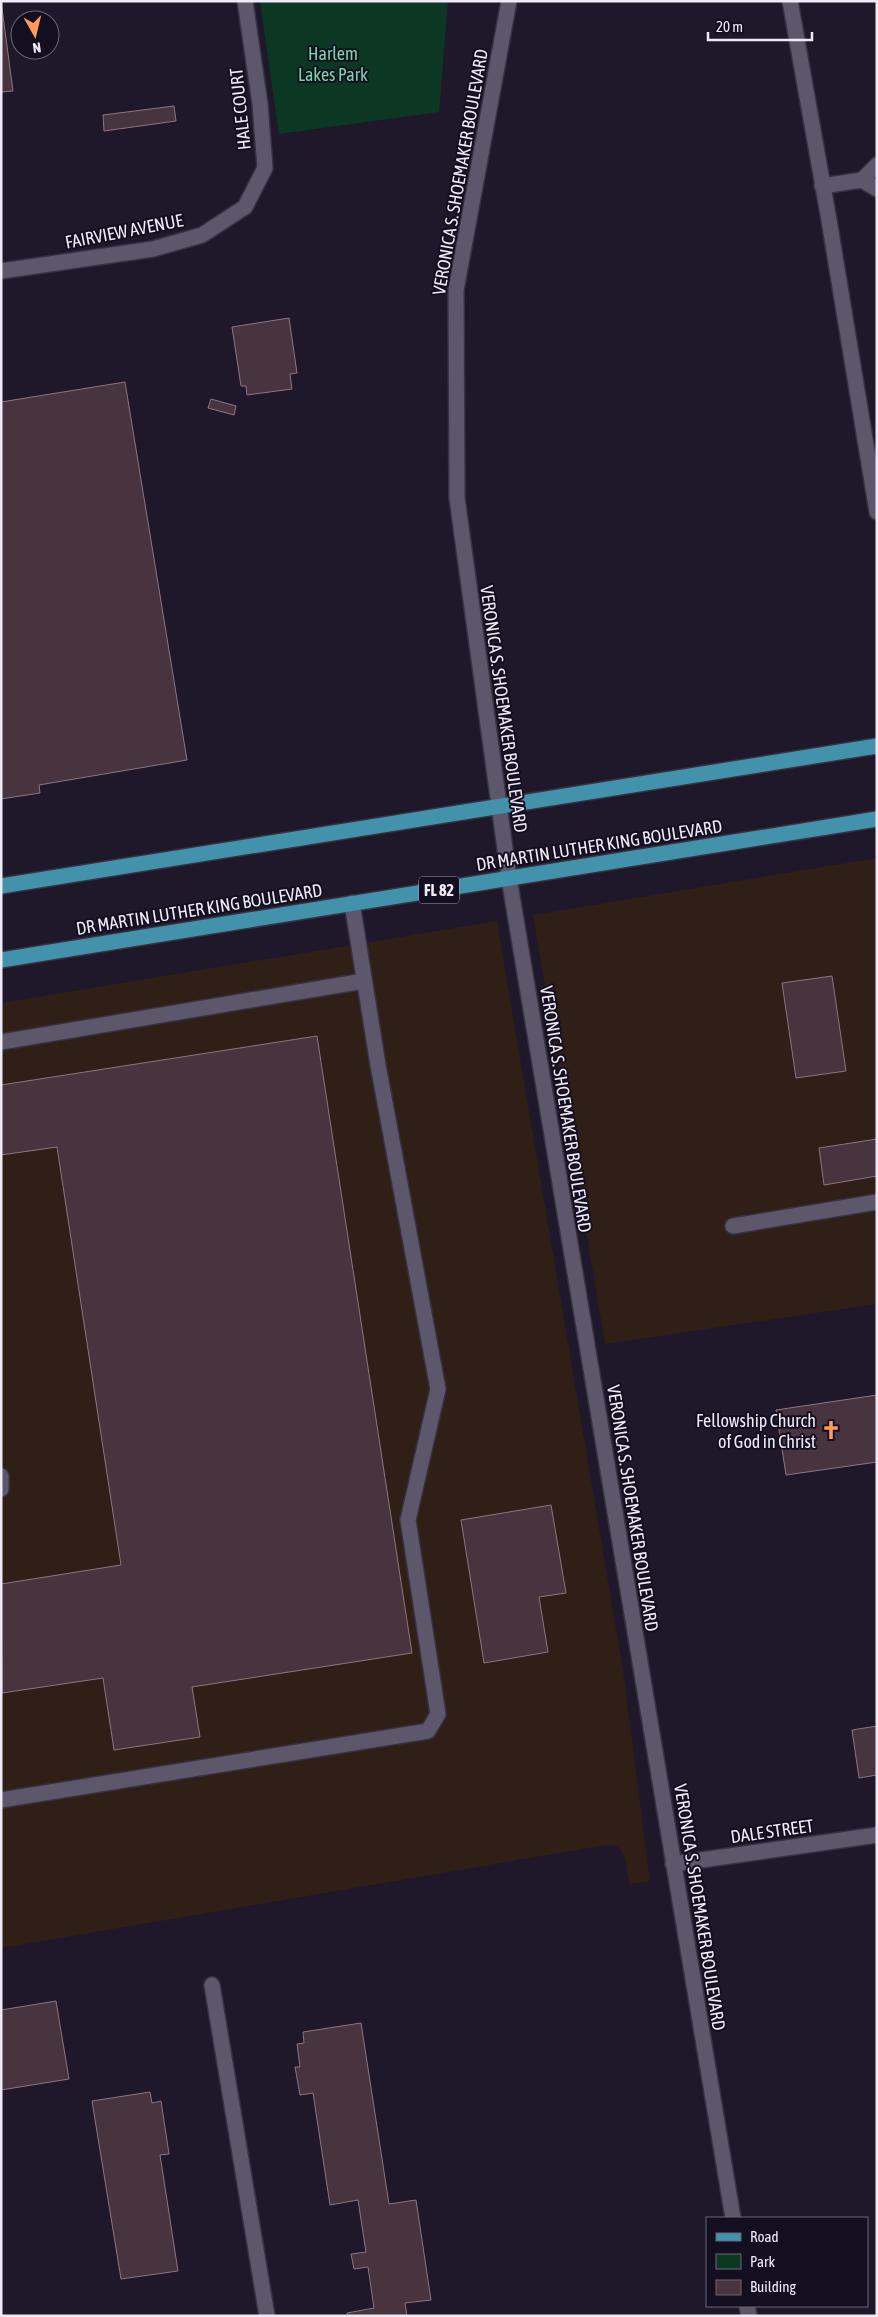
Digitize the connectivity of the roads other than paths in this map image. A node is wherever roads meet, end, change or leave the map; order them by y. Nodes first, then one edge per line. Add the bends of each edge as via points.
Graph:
1 (245, 1) edge
2 (509, 1) edge
3 (790, 1) edge
4 (877, 165) edge
5 (862, 180) junction
6 (822, 186) junction
7 (877, 188) edge
8 (245, 207) joint
9 (1, 271) edge
10 (877, 512) edge
11 (877, 746) edge
12 (498, 807) junction
13 (877, 819) edge
14 (509, 878) junction
15 (1, 886) edge
16 (352, 903) junction
17 (1, 960) edge
18 (364, 981) junction
19 (1, 1042) edge
20 (877, 1202) edge
21 (733, 1226) dead end
22 (1, 1476) edge
23 (1, 1489) edge
24 (1, 1800) edge
25 (877, 1835) edge
26 (674, 1864) junction
27 (212, 1985) dead end
28 (733, 2217) edge
29 (267, 2316) edge

1 - 8 street, HALE COURT via 260,104 265,168
2 - 12 street, VERONICA S. SHOEMAKER BOULEVARD via 456,290 457,498
3 - 6 street
4 - 5 street
5 - 6 street
5 - 7 street
6 - 10 street
8 - 9 street, FAIRVIEW AVENUE via 202,235 153,249
11 - 12 main road
12 - 14 street, VERONICA S. SHOEMAKER BOULEVARD
12 - 15 main road
13 - 14 main road, DR MARTIN LUTHER KING BOULEVARD / FL 82
14 - 16 main road, DR MARTIN LUTHER KING BOULEVARD / FL 82
14 - 26 street, VERONICA S. SHOEMAKER BOULEVARD
16 - 17 main road, DR MARTIN LUTHER KING BOULEVARD / FL 82
16 - 18 street
18 - 19 street
18 - 24 street via 438,1389 408,1520 438,1714 428,1731
20 - 21 street
22 - 23 street
25 - 26 street, DALE STREET
26 - 28 street, VERONICA S. SHOEMAKER BOULEVARD
27 - 29 street

